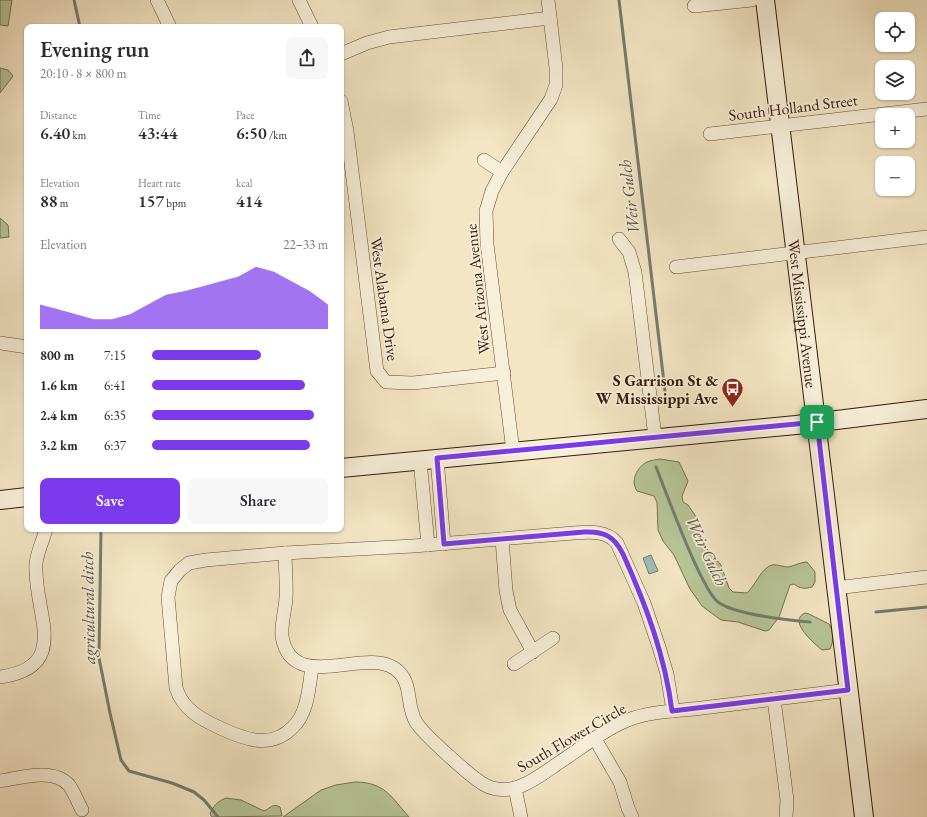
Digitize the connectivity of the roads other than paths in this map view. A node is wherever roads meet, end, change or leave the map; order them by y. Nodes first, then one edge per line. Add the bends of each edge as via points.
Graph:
1 (157, 0) edge
2 (299, 0) edge
3 (548, 0) edge
4 (752, 0) edge
5 (765, 0) edge
6 (694, 6) dead end
7 (550, 18) junction
8 (169, 24) edge
9 (311, 24) edge
10 (344, 53) edge
11 (927, 109) edge
12 (344, 116) edge
13 (780, 126) junction
14 (710, 134) dead end
15 (484, 160) dead end
16 (502, 172) junction
17 (927, 237) edge
18 (619, 239) dead end
19 (796, 253) junction
20 (676, 268) dead end
21 (0, 343) edge
22 (24, 346) edge
23 (504, 373) junction
24 (927, 409) edge
25 (817, 422) junction
26 (656, 437) junction
27 (513, 451) junction
28 (429, 459) junction
29 (344, 468) edge
30 (24, 497) edge
31 (0, 500) edge
32 (45, 532) edge
33 (502, 539) junction
34 (444, 544) junction
35 (428, 545) junction
36 (285, 553) junction
37 (927, 577) edge
38 (836, 588) junction
39 (553, 638) dead end
40 (533, 652) junction
41 (514, 664) dead end
42 (312, 667) junction
43 (0, 677) edge
44 (848, 690) junction
45 (774, 699) junction
46 (672, 711) junction
47 (595, 739) junction
48 (0, 781) edge
49 (515, 788) junction
50 (82, 810) dead end
51 (521, 817) edge
52 (632, 817) edge
53 (786, 817) edge
54 (864, 817) edge

1 - 8 street
2 - 9 street
3 - 7 street, West Arizona Avenue
4 - 6 street
5 - 13 main road, West Mississippi Avenue
7 - 10 street via 389,37
7 - 16 street, West Arizona Avenue via 556,68 554,92
11 - 13 street, South Holland Street
12 - 23 street, West Alabama Drive via 378,371 386,382 408,384
13 - 14 street, South Holland Street
13 - 19 main road, West Mississippi Avenue
15 - 16 street
16 - 23 street, West Arizona Avenue via 487,202 485,221
17 - 19 street
18 - 26 street via 629,252 635,272
19 - 20 street
19 - 25 main road, West Mississippi Avenue
21 - 22 street
23 - 27 street, West Arizona Avenue
24 - 25 main road
25 - 26 main road
25 - 38 main road, West Mississippi Avenue
26 - 27 main road
27 - 28 main road
28 - 29 main road
28 - 34 street
28 - 35 street
30 - 31 main road
32 - 43 street via 36,565 44,633 42,653 30,668
33 - 34 street
33 - 40 street via 510,610
33 - 46 street via 589,532 606,534 613,539 626,563 653,628 667,674
34 - 35 street
35 - 36 street
36 - 42 street via 286,597 283,638 292,656
36 - 42 street via 199,561 186,564 177,572 169,586 168,597 176,688 187,707 202,720 246,740 267,740 284,734 298,722 306,704
37 - 38 street
38 - 44 main road, West Mississippi Avenue
39 - 40 street
40 - 41 street
42 - 49 street, South Flower Circle via 372,663 394,668 406,680 414,717 424,732 483,784 499,790
44 - 45 street, South Flower Circle
44 - 54 main road, West Mississippi Avenue
45 - 46 street, South Flower Circle
45 - 53 street via 787,800
46 - 47 street, South Flower Circle via 629,719
47 - 49 street, South Flower Circle via 535,779
47 - 52 street via 620,782
48 - 50 street via 41,776 58,777 70,788
49 - 51 street

